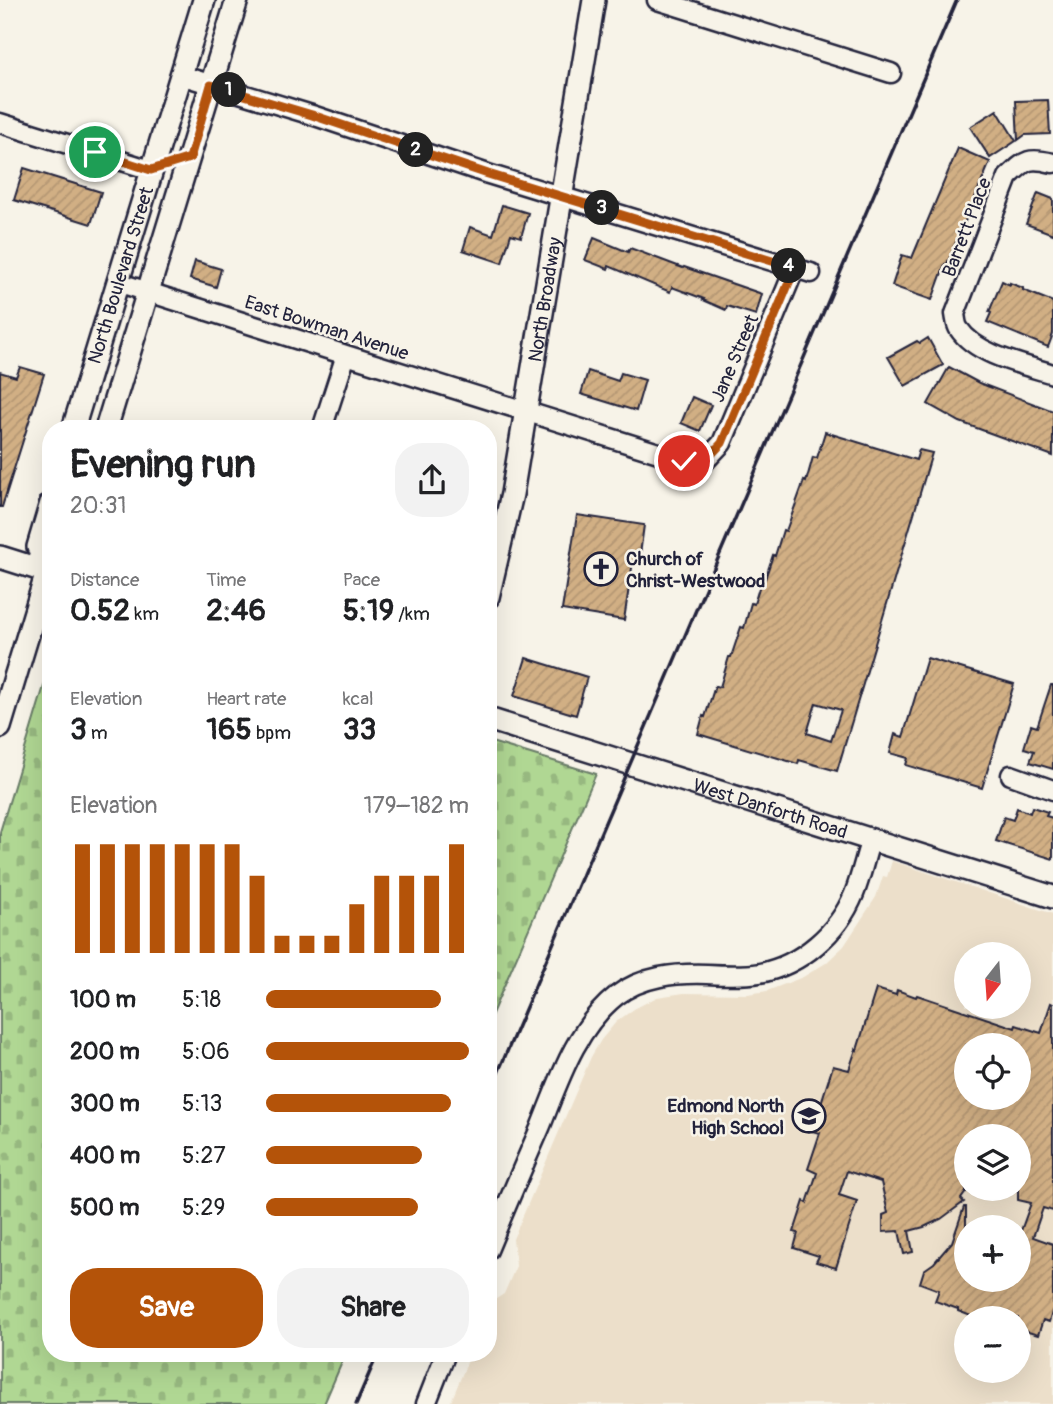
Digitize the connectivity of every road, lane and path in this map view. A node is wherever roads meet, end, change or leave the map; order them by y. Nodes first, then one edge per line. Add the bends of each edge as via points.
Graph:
1 (204, 0) edge
2 (237, 0) edge
3 (594, 0) edge
4 (657, 0) edge
5 (891, 73) dead end
6 (180, 75) junction
7 (211, 85) junction
8 (0, 123) edge
9 (190, 158) junction
10 (1053, 163) edge
11 (151, 170) junction
12 (562, 195) junction
13 (117, 282) junction
14 (149, 291) junction
15 (346, 355) junction
16 (1053, 374) edge
17 (524, 411) junction
18 (76, 420) edge
19 (109, 420) edge
20 (325, 420) edge
21 (705, 461) joint
22 (42, 533) edge
23 (42, 555) edge
24 (0, 557) edge
25 (497, 558) edge
26 (42, 569) edge
27 (42, 596) edge
28 (497, 722) edge
29 (0, 727) edge
30 (1011, 775) dead end
31 (1053, 790) edge
32 (871, 839) junction
33 (1053, 897) edge
34 (497, 1229) edge
35 (442, 1362) edge
36 (426, 1404) edge

1 - 6 main road, North Boulevard Street
2 - 7 main road, North Boulevard Street
3 - 12 main road, North Broadway
4 - 5 street
6 - 7 street
6 - 11 main road, North Boulevard Street
7 - 9 main road, North Boulevard Street
7 - 12 street
8 - 11 street
9 - 11 main road
9 - 14 main road, North Boulevard Street
10 - 16 street, Barrett Place via 1032,159 1008,177 955,314 957,327 968,340 992,354
11 - 13 main road, North Boulevard Street
12 - 17 main road, North Broadway
12 - 21 street, Jane Street via 803,270 722,443
13 - 14 street, East Bowman Avenue
13 - 18 main road, North Boulevard Street
14 - 15 street, East Bowman Avenue
14 - 19 main road, North Boulevard Street
15 - 17 street, East Bowman Avenue
15 - 20 street
17 - 21 street, East Bowman Avenue via 684,461
17 - 25 main road, North Broadway
22 - 23 main road via 38,547
24 - 26 main road
27 - 29 main road
28 - 32 main road, West Danforth Road
30 - 31 street
32 - 33 main road, West Danforth Road
32 - 34 street via 854,895 822,941 801,957 758,973 666,975 617,995 595,1016 572,1050
35 - 36 street

